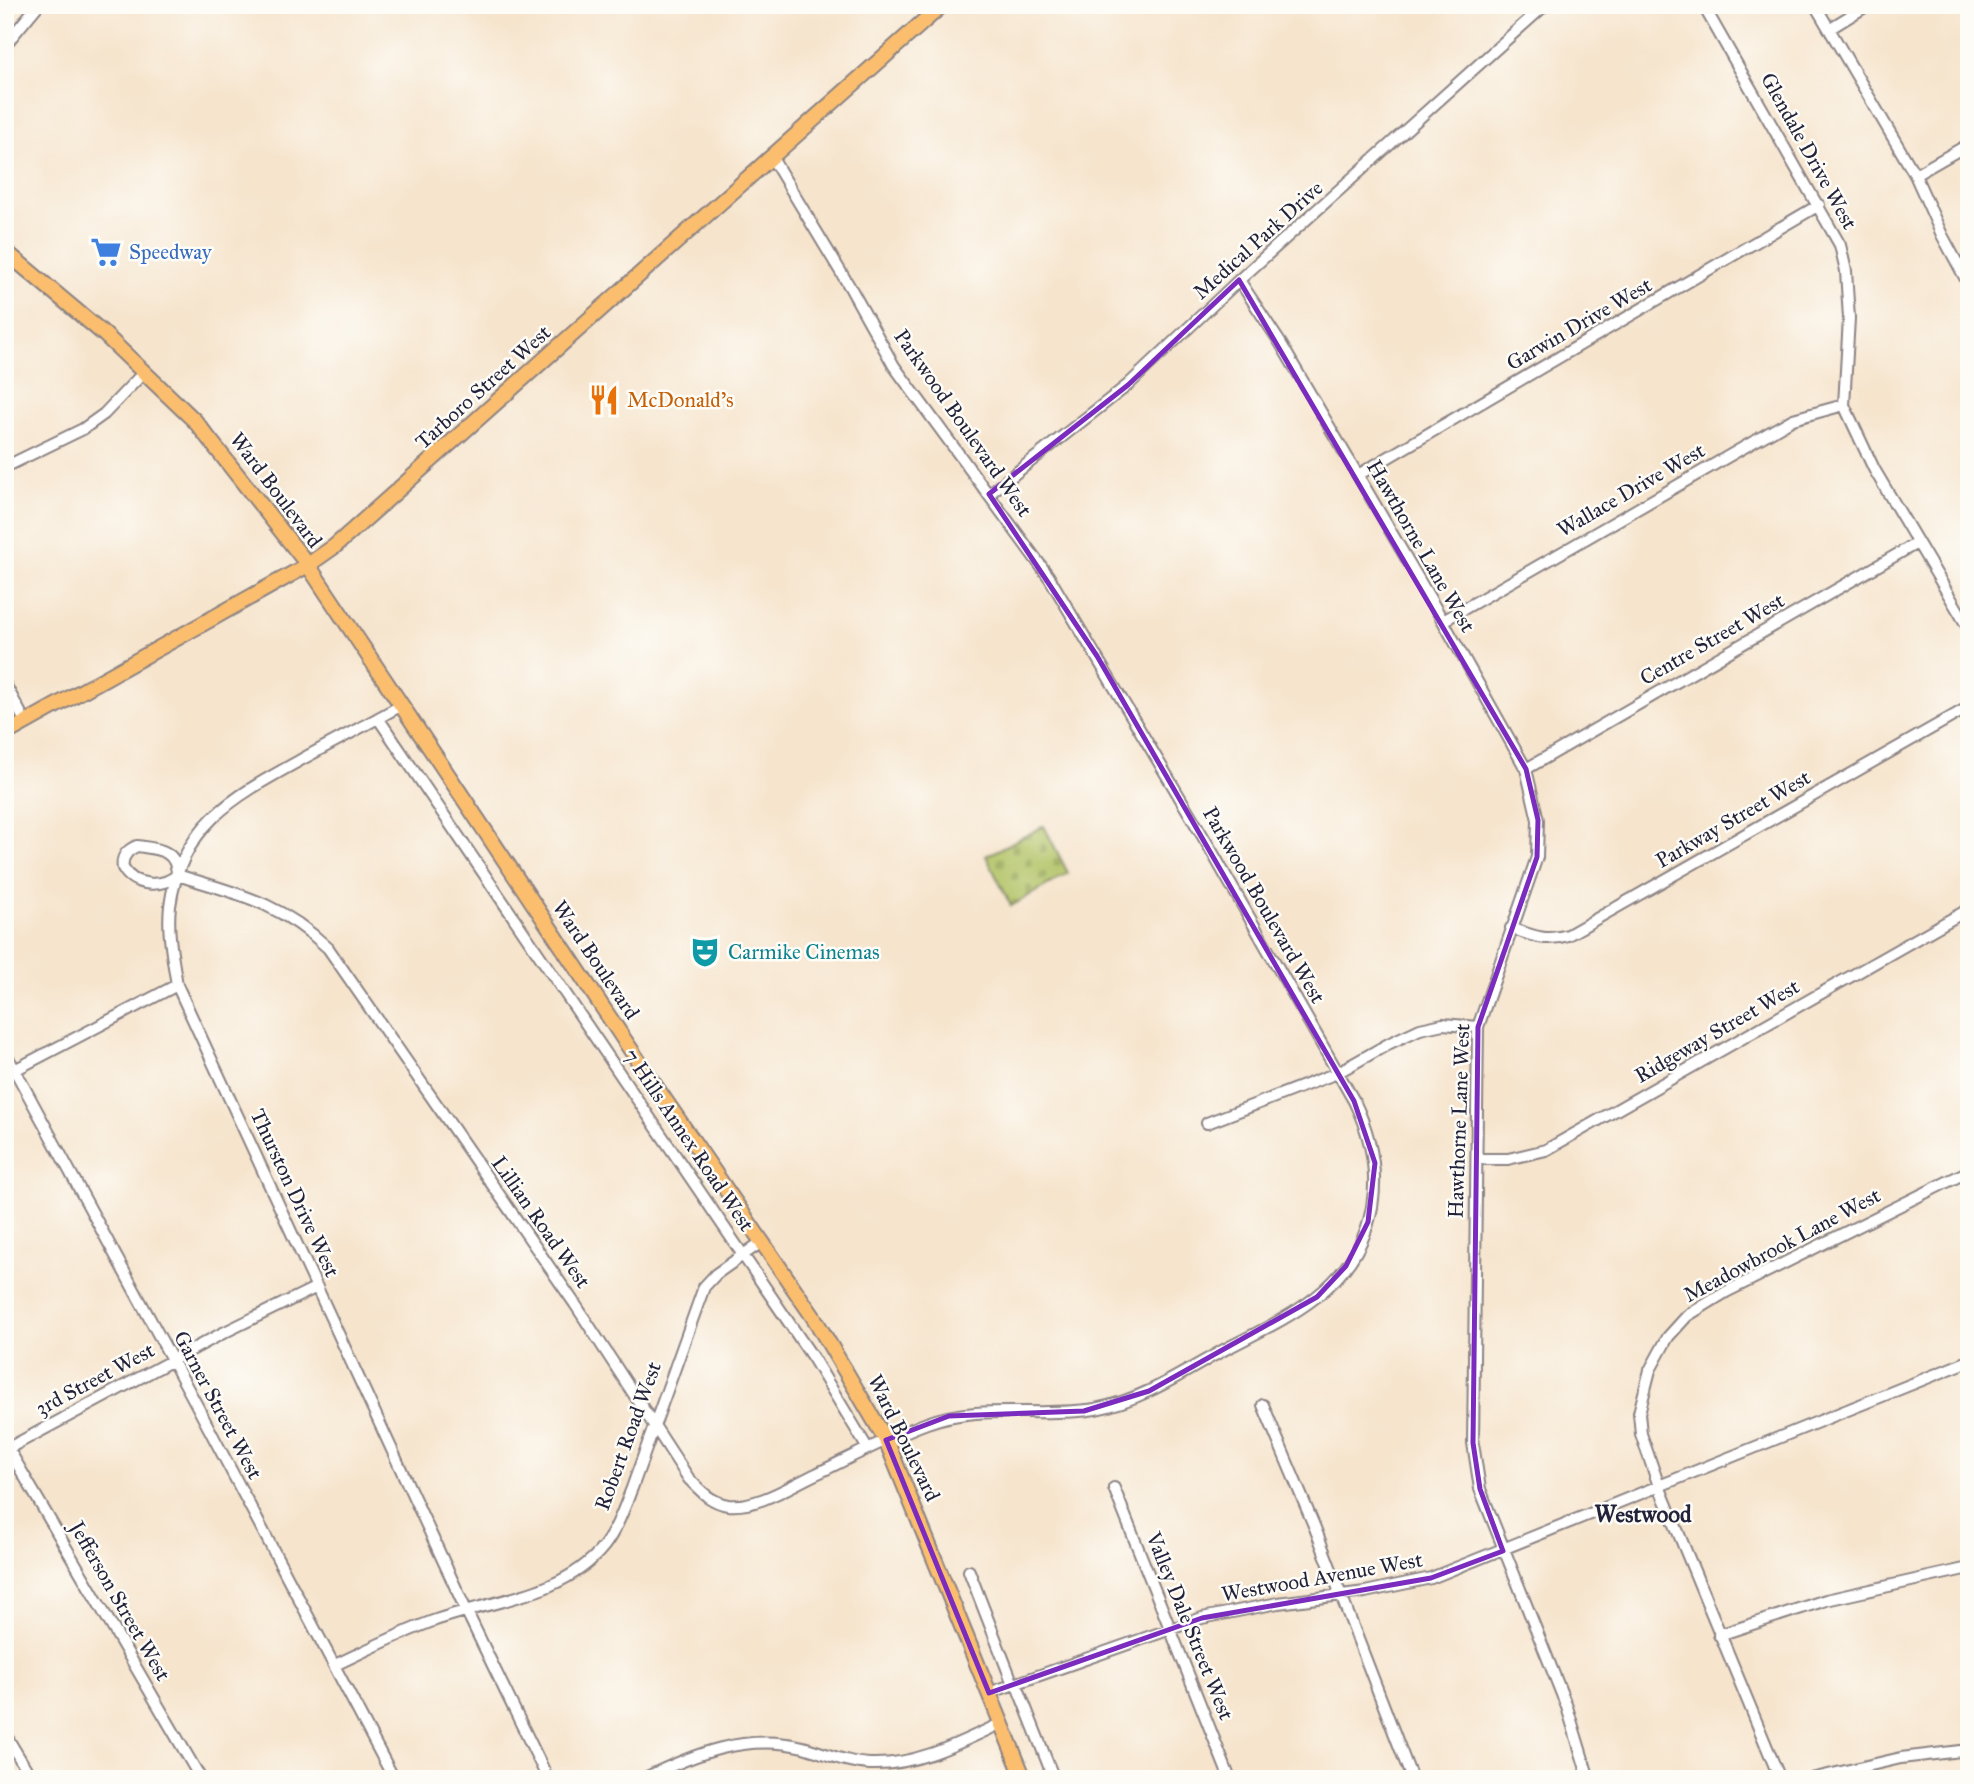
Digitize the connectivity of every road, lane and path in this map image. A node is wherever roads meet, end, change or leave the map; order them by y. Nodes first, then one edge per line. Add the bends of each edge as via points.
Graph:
1 (38, 5) edge
2 (942, 5) edge
3 (1545, 5) edge
4 (1703, 5) edge
5 (1815, 5) edge
6 (1868, 5) edge
7 (1829, 29) junction
8 (5, 45) edge
9 (1969, 144) edge
10 (772, 158) junction
11 (1915, 175) junction
12 (1819, 205) junction
13 (5, 251) edge
14 (1239, 280) junction
15 (1969, 285) edge
16 (145, 371) junction
17 (1844, 405) junction
18 (5, 467) edge
19 (1358, 475) junction
20 (989, 494) junction
21 (1917, 543) junction
22 (307, 565) junction
23 (1443, 621) junction
24 (1969, 629) edge
25 (5, 684) edge
26 (400, 706) junction
27 (1969, 707) edge
28 (377, 718) junction
29 (26, 723) junction
30 (5, 734) edge
31 (1526, 769) junction
32 (177, 875) junction
33 (1969, 909) edge
34 (1511, 928) junction
35 (177, 985) junction
36 (1478, 1027) junction
37 (5, 1052) edge
38 (10, 1073) edge
39 (1337, 1073) junction
40 (1207, 1123) dead end
41 (1477, 1159) junction
42 (1969, 1171) edge
43 (763, 1241) junction
44 (744, 1255) junction
45 (317, 1287) junction
46 (172, 1360) junction
47 (1969, 1361) edge
48 (1263, 1405) dead end
49 (654, 1427) junction
50 (886, 1440) junction
51 (6, 1447) edge
52 (868, 1449) junction
53 (1659, 1486) junction
54 (1114, 1488) dead end
55 (1503, 1551) junction
56 (1969, 1569) edge
57 (969, 1571) dead end
58 (1340, 1595) junction
59 (466, 1611) junction
60 (1170, 1628) junction
61 (1719, 1634) junction
62 (335, 1665) junction
63 (1015, 1683) junction
64 (989, 1693) junction
65 (1002, 1723) junction
66 (5, 1734) edge
67 (1969, 1750) edge
68 (32, 1779) edge
69 (201, 1779) edge
70 (394, 1779) edge
71 (548, 1779) edge
72 (643, 1779) edge
73 (1024, 1779) edge
74 (1054, 1779) edge
75 (1230, 1779) edge
76 (1412, 1779) edge
77 (1589, 1779) edge
78 (1780, 1779) edge
79 (1811, 1779) edge

1 - 8 street
2 - 10 main road, Tarboro Street West
3 - 14 street, Medical Park Drive
4 - 12 street, Glendale Drive West
5 - 7 street
6 - 7 street
7 - 11 street
9 - 11 street
10 - 20 street, Parkwood Boulevard West via 894,366
10 - 22 main road, Tarboro Street West via 335,546
11 - 15 street
12 - 17 street, Glendale Drive West via 1840,245 1847,280
12 - 19 street, Garwin Drive West
13 - 16 main road, Ward Boulevard
14 - 19 street, Hawthorne Lane West
14 - 20 street, Medical Park Drive via 1128,385
16 - 18 street via 90,425
16 - 22 main road, Ward Boulevard via 212,441
17 - 21 street, Glendale Drive West
17 - 23 street, Wallace Drive West via 1793,419
19 - 23 street, Hawthorne Lane West
20 - 39 street, Parkwood Boulevard West via 1049,577 1100,660
21 - 24 street, Glendale Drive West
21 - 31 street, Centre Street West
22 - 26 main road, Ward Boulevard
22 - 29 main road, Tarboro Street West
23 - 31 street, Hawthorne Lane West
25 - 29 street
26 - 28 street, Thurston Drive West
26 - 43 main road, Ward Boulevard
27 - 34 street, Parkway Street West via 1568,935 1542,940
28 - 32 street, Thurston Drive West via 231,801 199,832
28 - 44 street, 7 Hills Annex Road West
29 - 30 main road, Tarboro Street West
31 - 34 street, Hawthorne Lane West via 1538,820 1537,858
32 - 32 street via 159,884 136,879 126,874 123,858 137,846 165,850 174,859
32 - 35 street, Thurston Drive West via 169,924
32 - 49 street, Lillian Road West via 268,904 302,924 328,948 575,1304
33 - 41 street, Ridgeway Street West via 1546,1150 1508,1159
34 - 36 street, Hawthorne Lane West
35 - 38 street
35 - 45 street, Thurston Drive West
36 - 39 street via 1443,1024 1420,1030
36 - 41 street, Hawthorne Lane West
37 - 38 street, Garner Street West
38 - 46 street, Garner Street West
39 - 40 street
39 - 50 street, Parkwood Boulevard West via 1370,1142 1375,1188 1357,1249 1317,1297 1170,1380 1109,1406 949,1416
41 - 55 street, Hawthorne Lane West via 1473,1443 1480,1489
42 - 53 street, Meadowbrook Lane West via 1726,1292 1687,1316 1668,1337 1650,1370 1639,1413
43 - 44 street, Robert Road West
43 - 50 main road, Ward Boulevard
44 - 49 street, Robert Road West via 704,1287
44 - 52 street, 7 Hills Annex Road West
45 - 46 street, 3rd Street West
45 - 59 street, Thurston Drive West
46 - 51 street, 3rd Street West
46 - 62 street, Garner Street West
47 - 53 street, Westwood Avenue West
48 - 58 street
49 - 52 street, Lillian Road West via 703,1494 730,1505 764,1499
49 - 59 street, Robert Road West via 620,1519 602,1548 576,1571 544,1588
50 - 52 street, Lillian Road West
50 - 64 main road, Ward Boulevard
51 - 69 street, Jefferson Street West
53 - 55 street, Westwood Avenue West
53 - 61 street, Meadowbrook Lane West
54 - 60 street, Valley Dale Street West
55 - 58 street, Westwood Avenue West via 1431,1578
55 - 77 street, Hawthorne Lane West via 1567,1707
56 - 61 street via 1826,1600
57 - 63 street
58 - 60 street, Westwood Avenue West via 1278,1603
58 - 76 street
59 - 62 street, Robert Road West
59 - 71 street, Thurston Drive West
60 - 63 street, Westwood Avenue West
60 - 75 street, Valley Dale Street West
61 - 78 street, Meadowbrook Lane West
62 - 70 street, Garner Street West
63 - 64 street, Westwood Avenue West
63 - 74 street
64 - 65 main road, Ward Boulevard
65 - 72 street via 909,1761 854,1763 784,1743 734,1744 708,1750
65 - 73 main road, Ward Boulevard
66 - 68 street
67 - 79 street via 1901,1758

